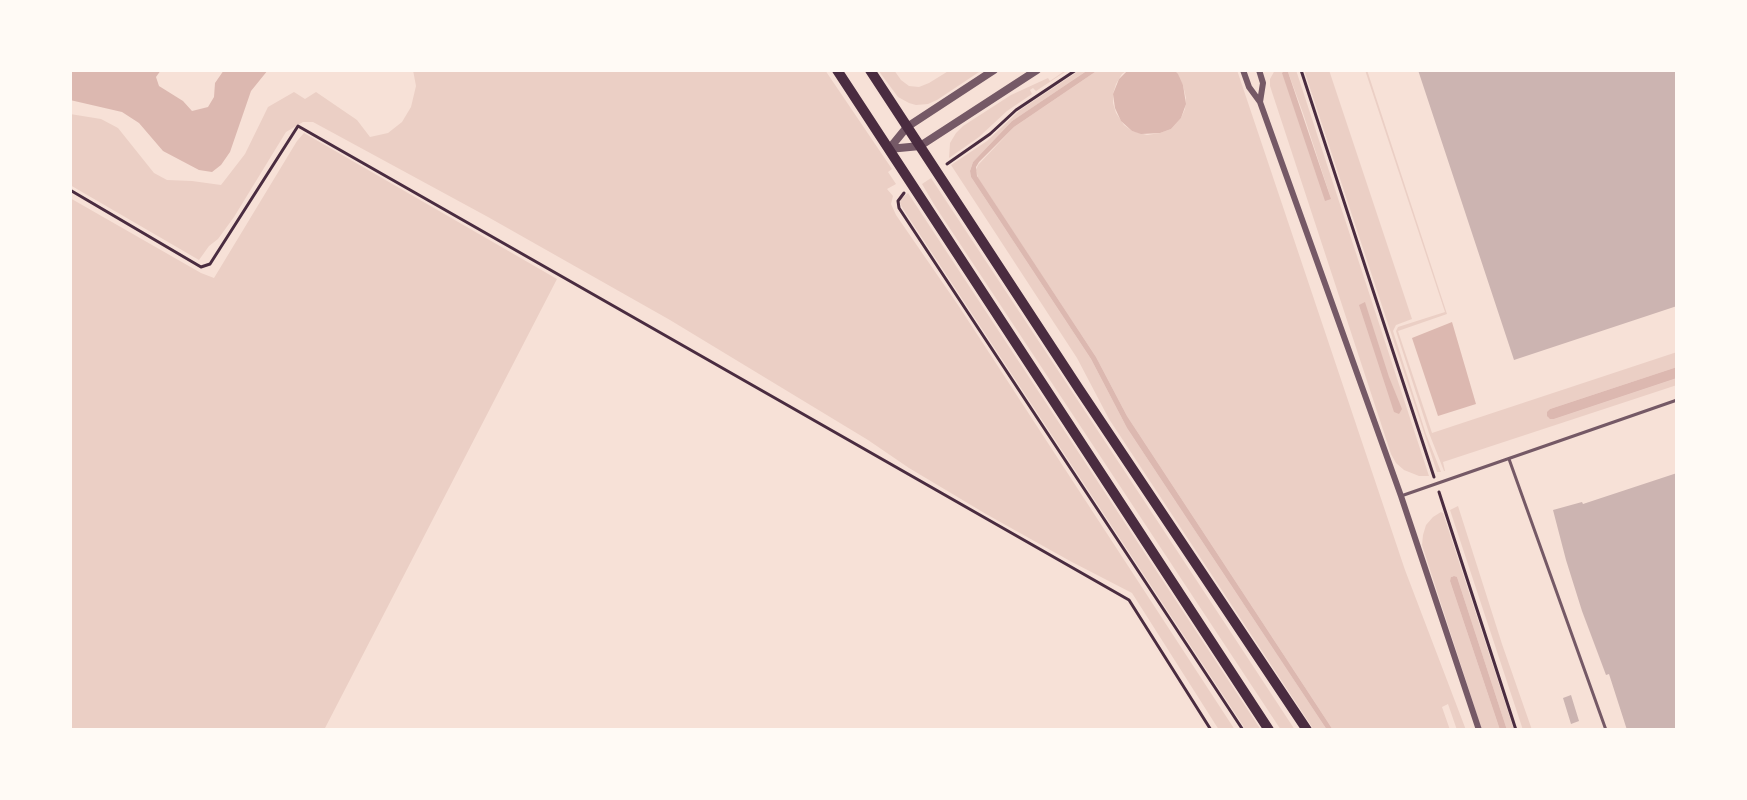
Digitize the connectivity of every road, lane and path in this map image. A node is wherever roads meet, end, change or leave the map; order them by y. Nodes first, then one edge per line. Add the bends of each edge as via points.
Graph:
1 (837, 70) edge
2 (870, 70) edge
3 (994, 70) edge
4 (1037, 70) edge
5 (1076, 70) edge
6 (1243, 70) edge
7 (1259, 70) edge
8 (1301, 70) edge
9 (1260, 102) junction
10 (907, 127) junction
11 (920, 146) junction
12 (889, 149) junction
13 (937, 171) junction
14 (912, 187) junction
15 (70, 190) edge
16 (1677, 400) edge
17 (1509, 459) junction
18 (1436, 484) junction
19 (1401, 496) junction
20 (1211, 730) edge
21 (1243, 730) edge
22 (1269, 730) edge
23 (1307, 730) edge
24 (1479, 730) edge
25 (1516, 730) edge
26 (1606, 730) edge

1 - 12 main road
2 - 10 main road
3 - 10 street
4 - 11 street
5 - 13 path
6 - 9 street
7 - 9 street
8 - 18 path
9 - 19 street
10 - 11 main road
10 - 12 street
11 - 12 street
11 - 13 main road
12 - 14 main road
13 - 23 main road
14 - 21 path via 901,196 899,208
14 - 22 main road
15 - 20 path via 201,267 210,264 298,126 1129,600
16 - 17 lane
17 - 18 lane
17 - 26 lane
18 - 19 lane
18 - 25 path
19 - 24 street

